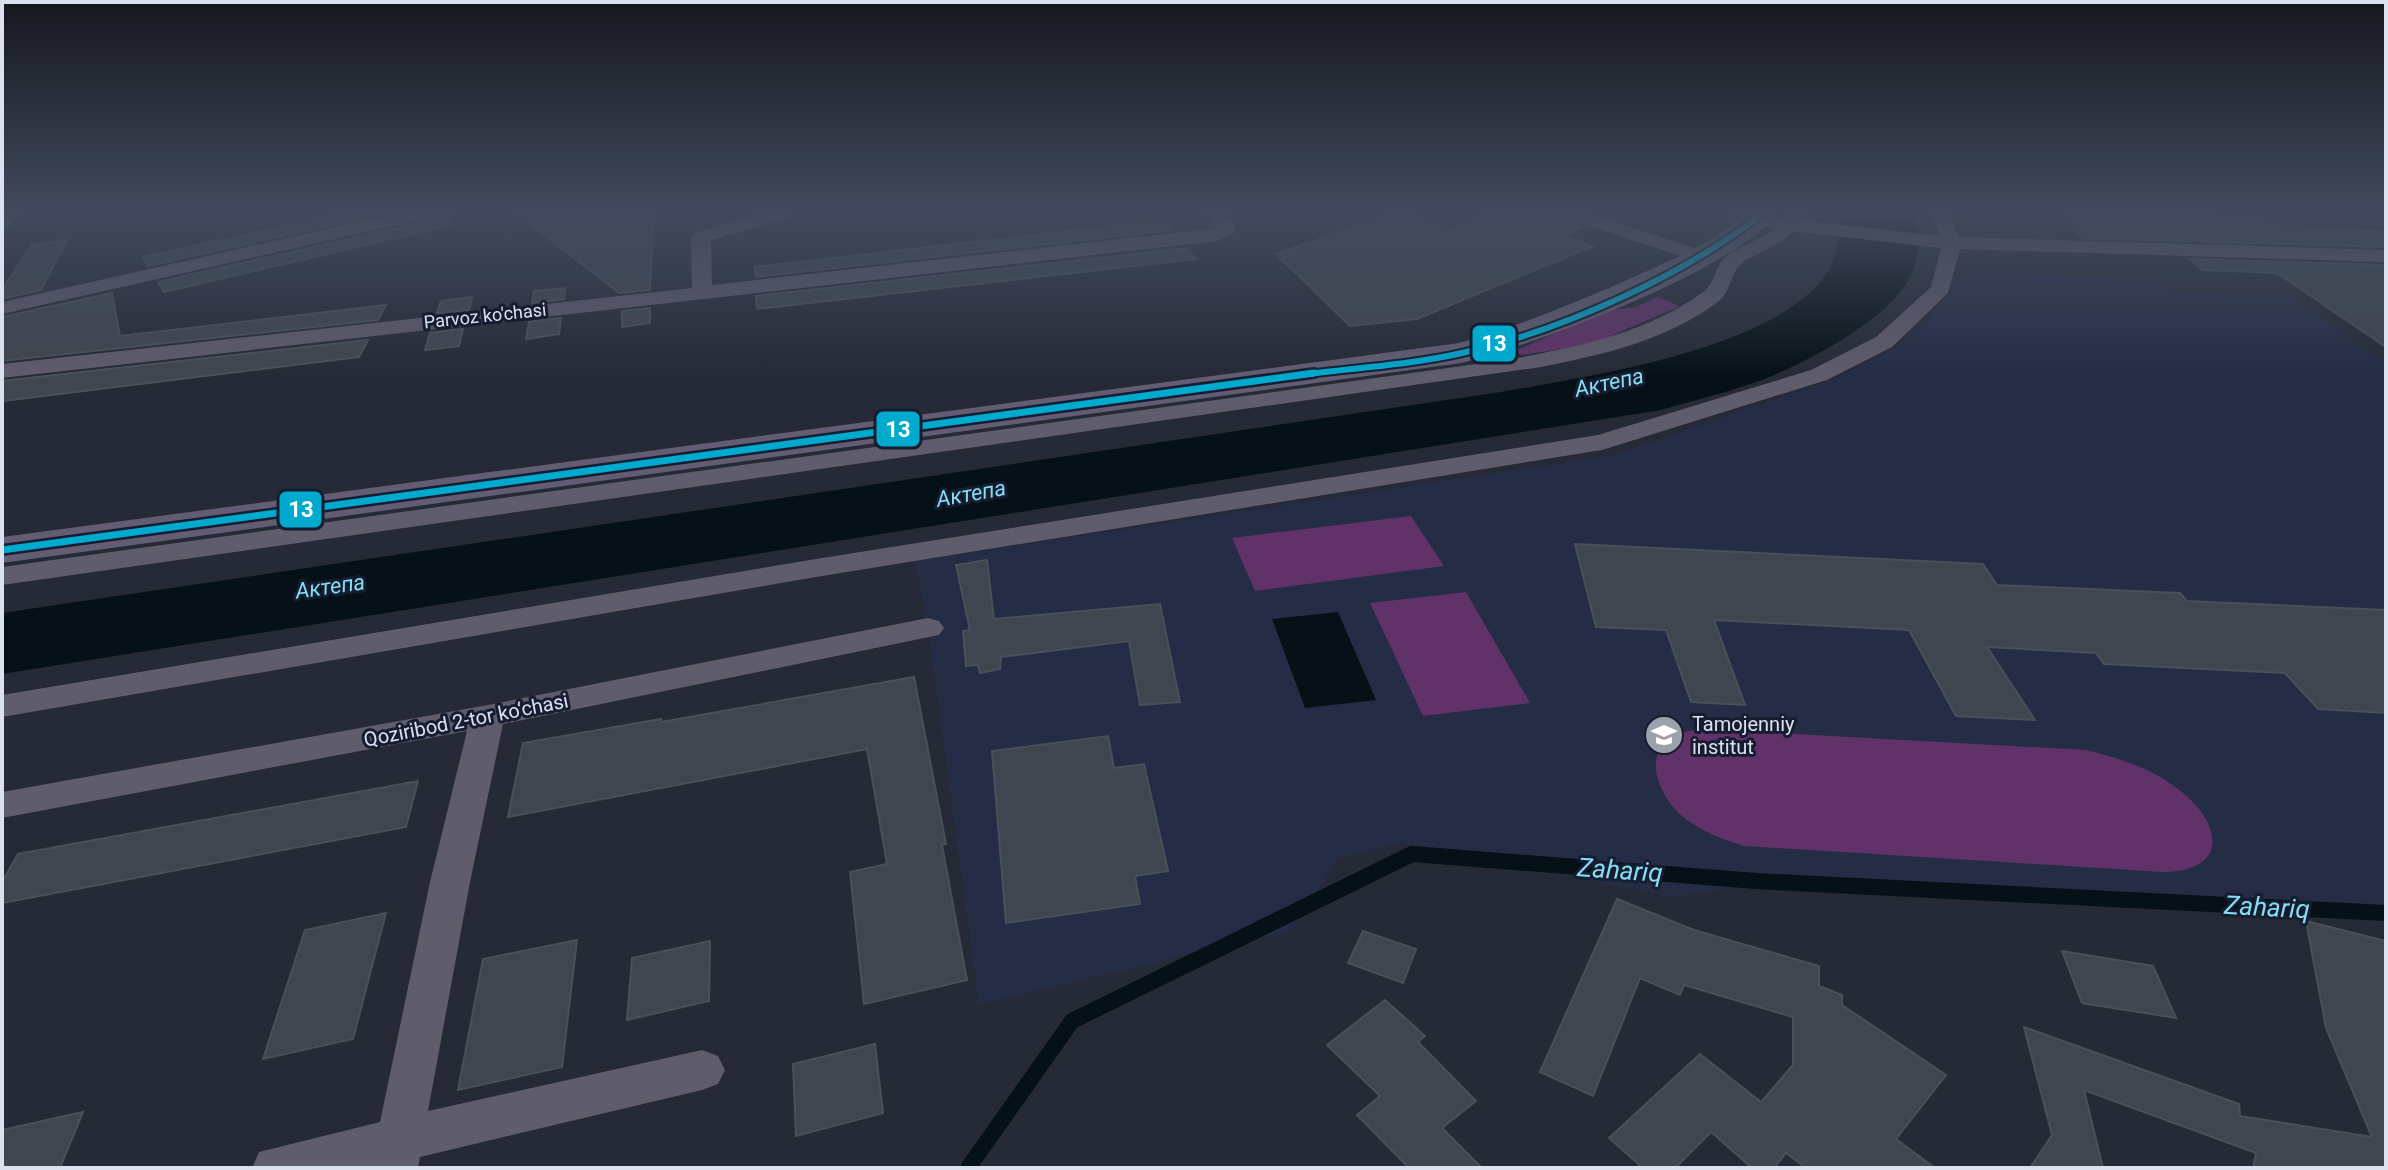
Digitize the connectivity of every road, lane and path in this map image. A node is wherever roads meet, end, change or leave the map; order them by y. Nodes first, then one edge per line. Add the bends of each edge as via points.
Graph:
1 (181, 268) edge
2 (702, 268) edge
3 (924, 268) edge
4 (1651, 268) edge
5 (1659, 268) edge
6 (1728, 268) edge
7 (1941, 268) edge
8 (702, 292) junction
9 (2, 308) edge
10 (2, 371) edge
11 (2, 532) edge
12 (2, 550) edge
13 (2, 576) edge
14 (928, 628) dead end
15 (2, 706) edge
16 (488, 716) junction
17 (2, 805) edge
18 (702, 1070) dead end
19 (397, 1153) edge
20 (276, 1168) edge

1 - 9 street
2 - 8 street
3 - 8 street, Parvoz ko'chasi
4 - 11 main road via 1505,326 1433,345
5 - 12 main road via 1530,332 1438,357
6 - 13 street via 1717,293 1677,320 1596,350 1513,366
7 - 15 street via 1941,289 1901,328 1856,359 1773,391 1602,442
8 - 10 street, Parvoz ko'chasi
14 - 16 street, Qoziribod 2-tor ko‘chasi
16 - 17 street, Qoziribod 2-tor ko‘chasi
16 - 19 street
18 - 19 street
19 - 20 street

